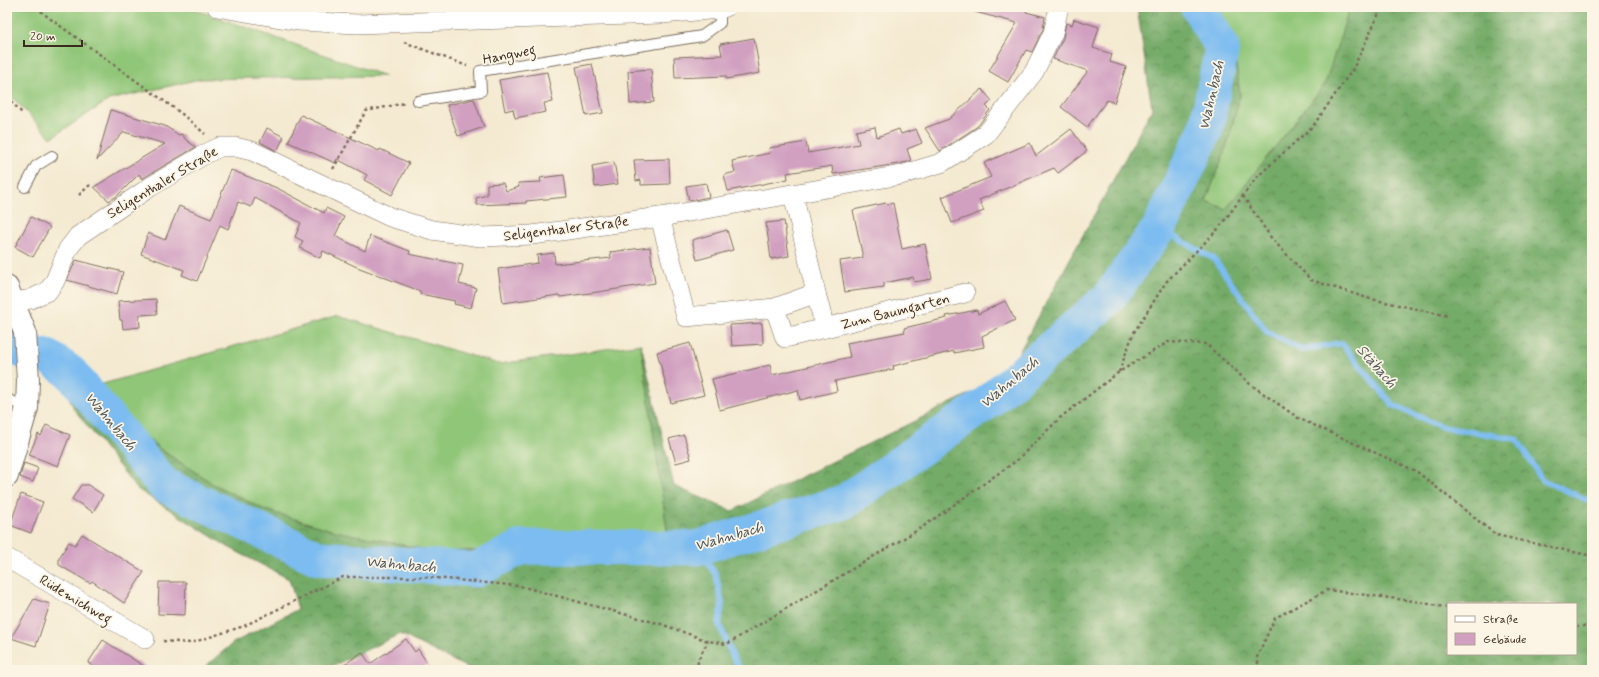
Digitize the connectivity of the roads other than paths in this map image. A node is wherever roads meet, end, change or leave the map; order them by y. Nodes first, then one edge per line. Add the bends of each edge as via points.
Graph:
1 (217, 7) edge
2 (1059, 7) edge
3 (723, 8) edge
4 (300, 14) edge
5 (418, 101) road end
6 (52, 156) dead end
7 (25, 188) dead end
8 (793, 194) junction
9 (660, 217) junction
10 (816, 293) junction
11 (965, 293) dead end
12 (11, 295) edge
13 (776, 308) junction
14 (825, 328) junction
15 (7, 399) edge
16 (27, 408) junction
17 (7, 476) edge
18 (7, 558) edge
19 (144, 639) road end

1 - 4 street
2 - 8 street, Seligenthaler Straße via 1053,33 1034,72 986,134 941,163 901,175
3 - 4 street via 660,14 365,24
3 - 5 lane, Hangweg via 720,23 702,36 480,71 481,91
6 - 7 lane via 36,166
8 - 9 street, Seligenthaler Straße
8 - 10 street, Zum Baumgarten
9 - 12 street, Seligenthaler Straße via 532,235 482,237 432,230 390,217 252,151 220,147 150,187 78,236 68,249 55,281 48,291 31,299
9 - 13 street via 686,317
10 - 13 street
10 - 14 street, Zum Baumgarten
11 - 14 street, Zum Baumgarten
12 - 16 main road via 25,332
13 - 14 street, Zum Baumgarten via 784,338
15 - 16 lane
16 - 17 main road
18 - 19 street, Rüdemichweg

